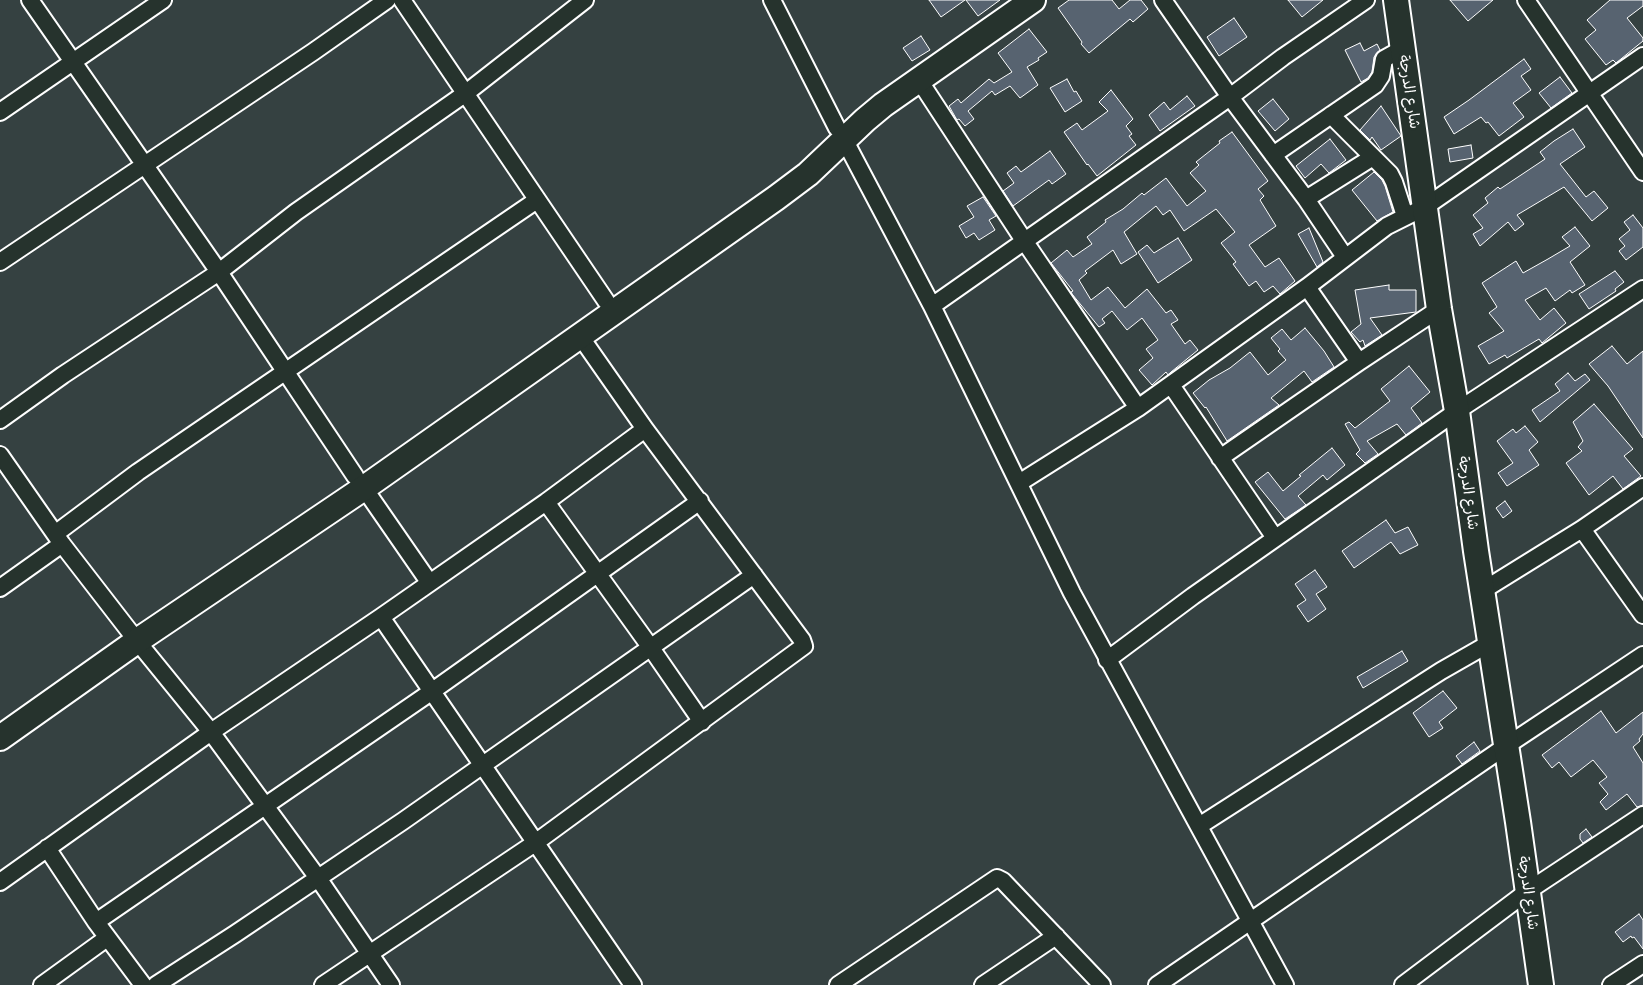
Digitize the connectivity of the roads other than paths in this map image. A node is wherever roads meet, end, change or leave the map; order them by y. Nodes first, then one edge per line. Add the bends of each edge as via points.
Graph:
1 (30, 0) edge
2 (163, 0) edge
3 (387, 0) edge
4 (402, 0) edge
5 (584, 0) edge
6 (772, 0) edge
7 (1009, 0) edge
8 (1033, 0) edge
9 (1163, 0) edge
10 (1366, 0) edge
11 (1396, 0) edge
12 (1526, 0) edge
13 (1402, 49) junction
14 (1643, 56) edge
15 (73, 63) junction
16 (919, 80) junction
17 (466, 93) junction
18 (1589, 94) junction
19 (1230, 97) junction
20 (0, 112) edge
21 (1331, 115) junction
22 (841, 135) junction
23 (1273, 155) junction
24 (1373, 157) junction
25 (145, 165) junction
26 (1643, 172) edge
27 (538, 200) junction
28 (1306, 200) junction
29 (1415, 211) junction
30 (1025, 242) junction
31 (1345, 257) junction
32 (0, 262) edge
33 (219, 272) junction
34 (1307, 287) junction
35 (1643, 289) edge
36 (606, 301) junction
37 (932, 306) junction
38 (1440, 309) junction
39 (580, 336) junction
40 (1359, 362) junction
41 (285, 372) junction
42 (1171, 385) junction
43 (1138, 408) junction
44 (1456, 412) junction
45 (0, 420) edge
46 (645, 429) junction
47 (0, 455) edge
48 (1220, 458) junction
49 (360, 482) junction
50 (1019, 483) junction
51 (1643, 487) edge
52 (700, 501) junction
53 (546, 502) junction
54 (1582, 529) junction
55 (1275, 538) junction
56 (58, 539) junction
57 (598, 574) junction
58 (754, 575) junction
59 (429, 582) junction
60 (0, 588) edge
61 (1482, 592) junction
62 (1643, 615) edge
63 (381, 617) junction
64 (133, 636) junction
65 (1490, 643) junction
66 (651, 648) junction
67 (1643, 655) edge
68 (1107, 660) junction
69 (431, 692) junction
70 (702, 722) junction
71 (0, 723) edge
72 (211, 732) junction
73 (0, 738) edge
74 (1506, 746) junction
75 (482, 766) junction
76 (265, 806) junction
77 (1643, 815) edge
78 (1199, 826) junction
79 (535, 842) junction
80 (47, 848) junction
81 (318, 878) junction
82 (0, 882) edge
83 (1528, 891) junction
84 (1251, 920) junction
85 (96, 922) junction
86 (1056, 936) junction
87 (107, 938) junction
88 (369, 953) junction
89 (1643, 964) edge
90 (42, 985) edge
91 (143, 985) edge
92 (156, 985) edge
93 (323, 985) edge
94 (391, 985) edge
95 (633, 985) edge
96 (838, 985) edge
97 (983, 985) edge
98 (1102, 985) edge
99 (1157, 985) edge
100 (1285, 985) edge
101 (1403, 985) edge
102 (1541, 985) edge
103 (1611, 985) edge

1 - 15 street
2 - 15 street
3 - 25 street
4 - 17 street
5 - 17 street
6 - 22 street
7 - 22 street via 877,93
8 - 16 street
9 - 19 street
10 - 19 street
11 - 13 street, شارع الدرجة
12 - 18 street
13 - 21 street via 1384,59 1381,76 1375,85
13 - 29 street, شارع الدرجة
14 - 18 street
15 - 20 street
15 - 25 street
16 - 22 street
16 - 30 street
17 - 27 street
17 - 33 street via 296,212
18 - 26 street
18 - 29 street
19 - 23 street
19 - 30 street
21 - 23 street
21 - 24 street
22 - 36 street
22 - 37 street
22 - 39 street via 808,174
23 - 28 street
24 - 28 street
24 - 29 street via 1390,174
25 - 32 street
25 - 33 street
27 - 36 street
27 - 41 street
28 - 31 street
29 - 31 street via 1387,226
29 - 38 street, شارع الدرجة
30 - 37 street
30 - 43 street
31 - 34 street
33 - 41 street
33 - 45 street
34 - 40 street
34 - 42 street
35 - 44 street
36 - 49 street
37 - 50 street
38 - 40 street
38 - 44 street, شارع الدرجة
39 - 46 street
39 - 49 street
40 - 48 street
41 - 49 street
41 - 56 street via 138,472
42 - 43 street
42 - 48 street
43 - 50 street
44 - 55 street
44 - 61 street, شارع الدرجة
46 - 52 street
46 - 53 street
47 - 56 street
48 - 55 street
49 - 59 street
49 - 64 street
50 - 68 street
51 - 54 street
52 - 57 street
52 - 58 street
53 - 57 street
53 - 59 street
54 - 61 street
54 - 62 street
55 - 68 street
56 - 60 street
56 - 64 street
57 - 66 street
57 - 69 street
58 - 66 street
58 - 70 street via 804,646
59 - 63 street
61 - 65 street, شارع الدرجة
63 - 69 street
63 - 72 street
64 - 71 street
64 - 72 street
64 - 73 street
65 - 74 street, شارع الدرجة
65 - 78 street via 1441,670
66 - 70 street
66 - 75 street
67 - 74 street
68 - 78 street
69 - 75 street
69 - 76 street
70 - 79 street
72 - 76 street
72 - 80 street
74 - 83 street, شارع الدرجة
74 - 84 street
75 - 79 street
75 - 81 street
76 - 81 street
76 - 85 street
77 - 83 street
78 - 84 street
79 - 88 street
79 - 95 street
80 - 82 street
80 - 85 street
81 - 88 street
81 - 92 street
83 - 101 street
83 - 102 street, شارع الدرجة
84 - 99 street
84 - 100 street
85 - 87 street
86 - 96 street via 997,878
86 - 97 street
86 - 98 street
87 - 90 street
87 - 91 street
88 - 93 street
88 - 94 street
89 - 103 street

